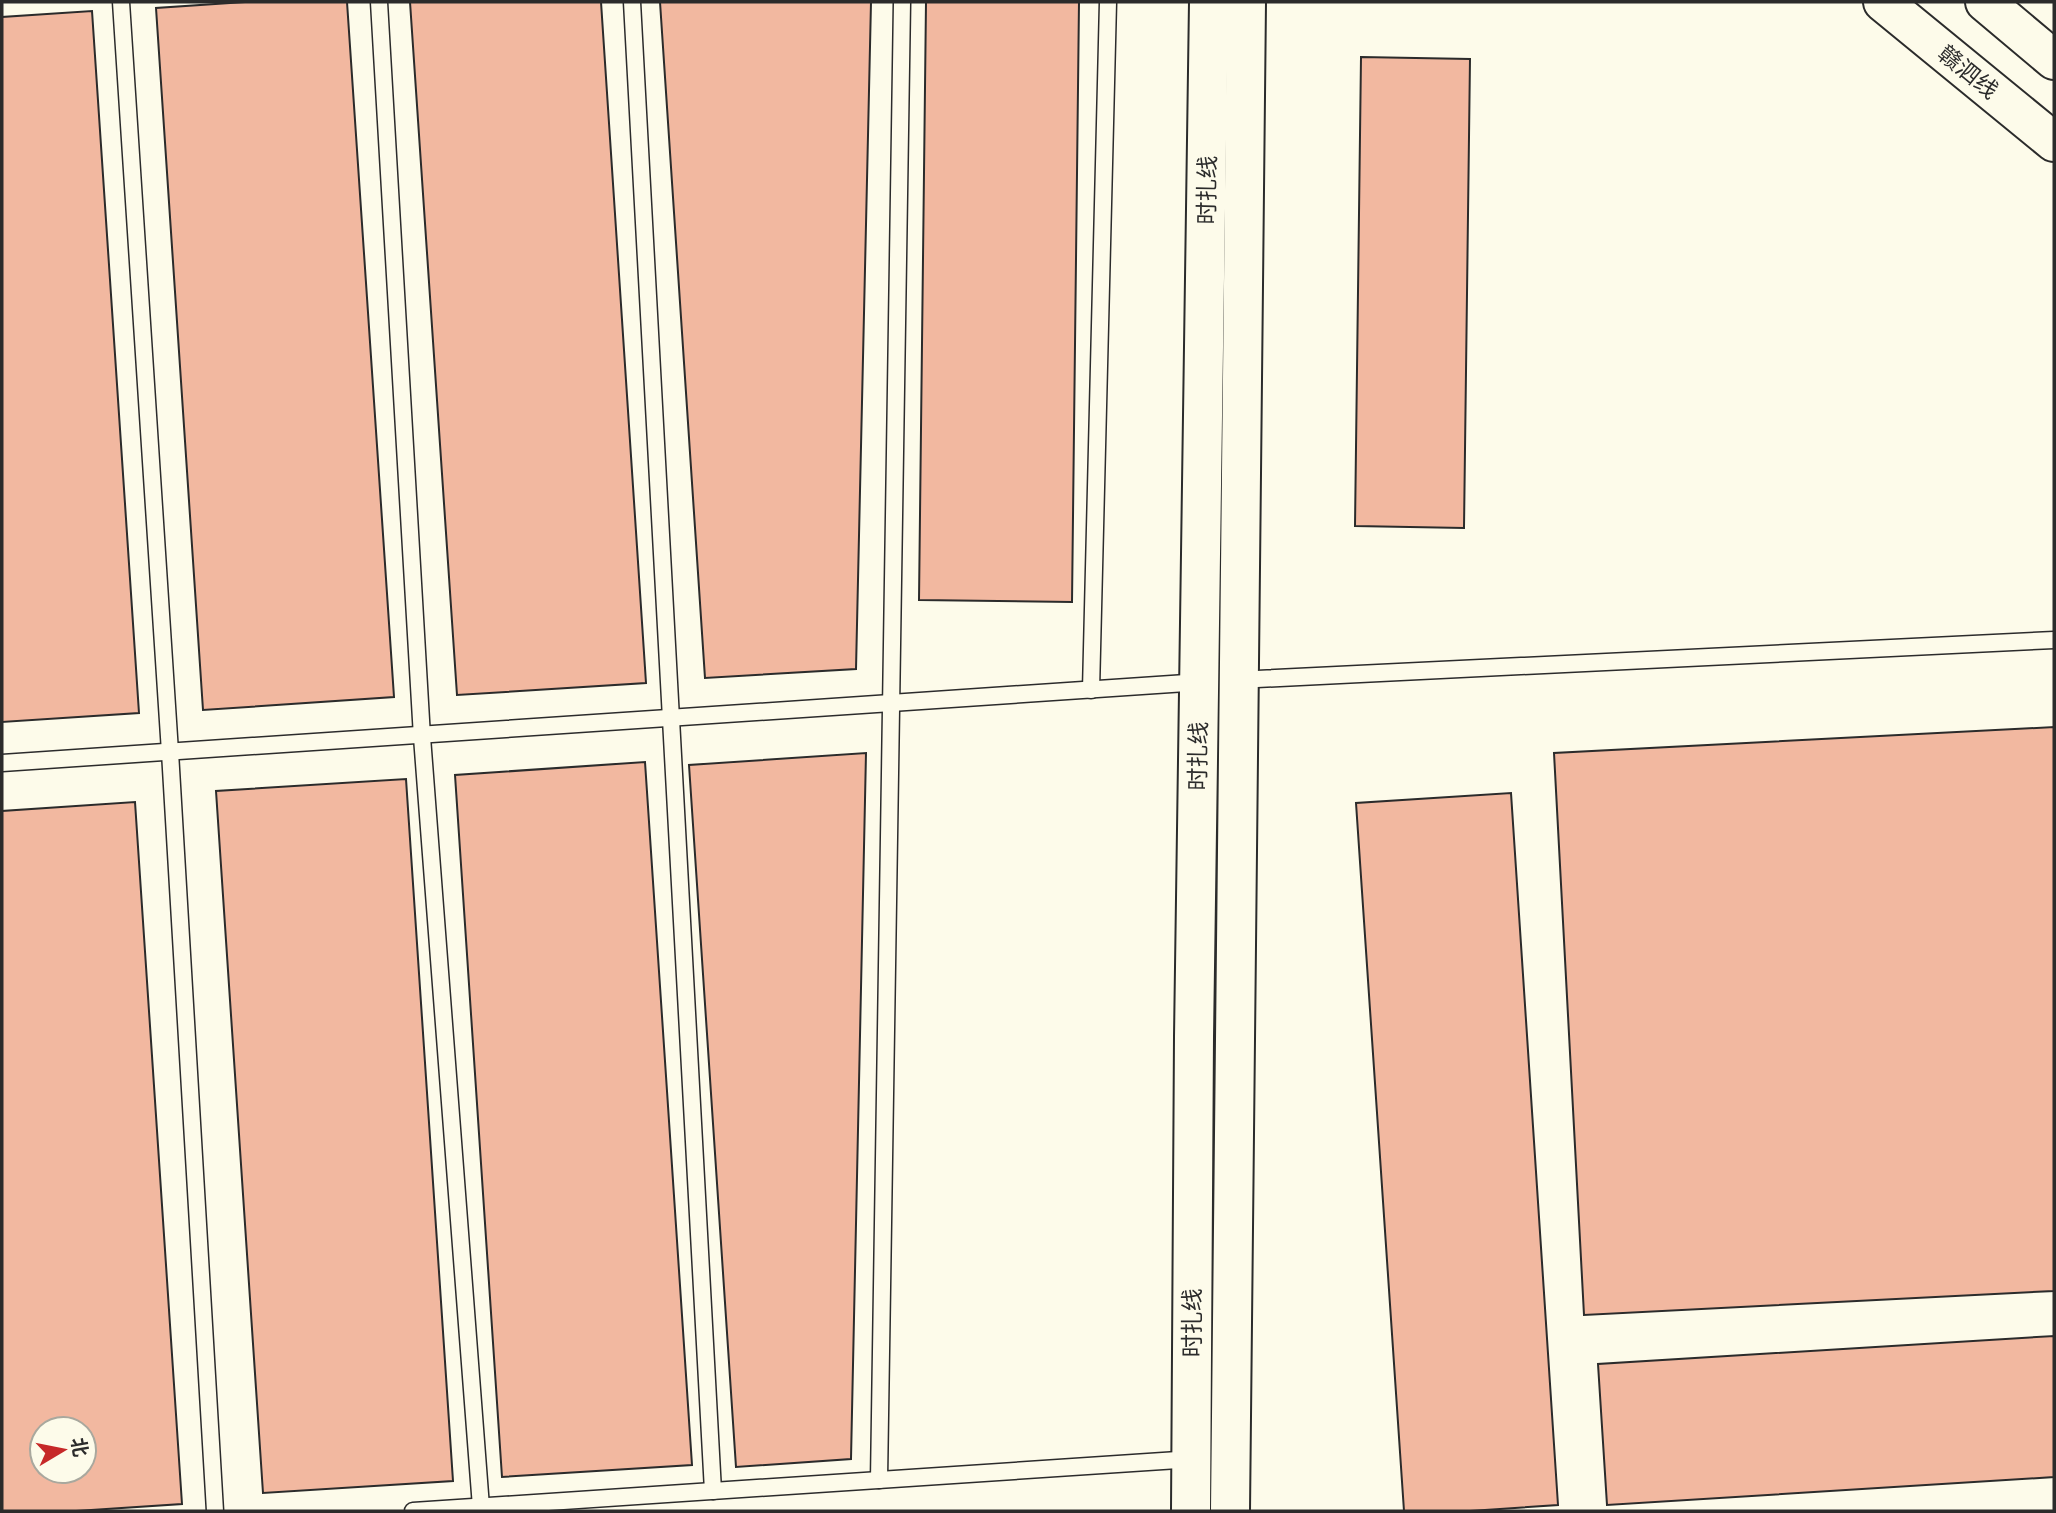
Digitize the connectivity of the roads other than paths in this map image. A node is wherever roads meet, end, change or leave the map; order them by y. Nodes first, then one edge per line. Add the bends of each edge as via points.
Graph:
1 (121, 2) edge
2 (379, 2) edge
3 (632, 2) edge
4 (902, 2) edge
5 (1108, 2) edge
6 (1209, 2) edge
7 (1245, 2) edge
8 (1883, 2) edge
9 (1984, 2) edge
10 (2054, 60) edge
11 (2054, 142) edge
12 (2054, 640) edge
13 (1219, 681) junction
14 (1091, 690) junction
15 (893, 703) junction
16 (671, 719) junction
17 (422, 737) junction
18 (170, 752) junction
19 (2, 763) edge
20 (1211, 1458) junction
21 (879, 1480) junction
22 (713, 1491) junction
23 (481, 1507) junction
24 (215, 1511) edge
25 (413, 1511) edge
26 (1191, 1511) edge
27 (1230, 1511) edge

1 - 18 lane
2 - 17 lane
3 - 16 lane
4 - 15 lane
5 - 14 lane
6 - 13 main road, 时扎线
7 - 13 main road, 时扎线
8 - 11 main road, 赣泗线
9 - 10 main road
12 - 13 lane
13 - 14 lane
13 - 20 main road, 时扎线
14 - 15 lane
15 - 16 lane
15 - 21 lane
16 - 17 lane
16 - 22 lane
17 - 18 lane
17 - 23 lane
18 - 19 lane
18 - 24 lane
20 - 21 lane
20 - 26 main road, 时扎线
20 - 27 main road, 时扎线
21 - 22 lane
22 - 23 lane
23 - 25 lane

